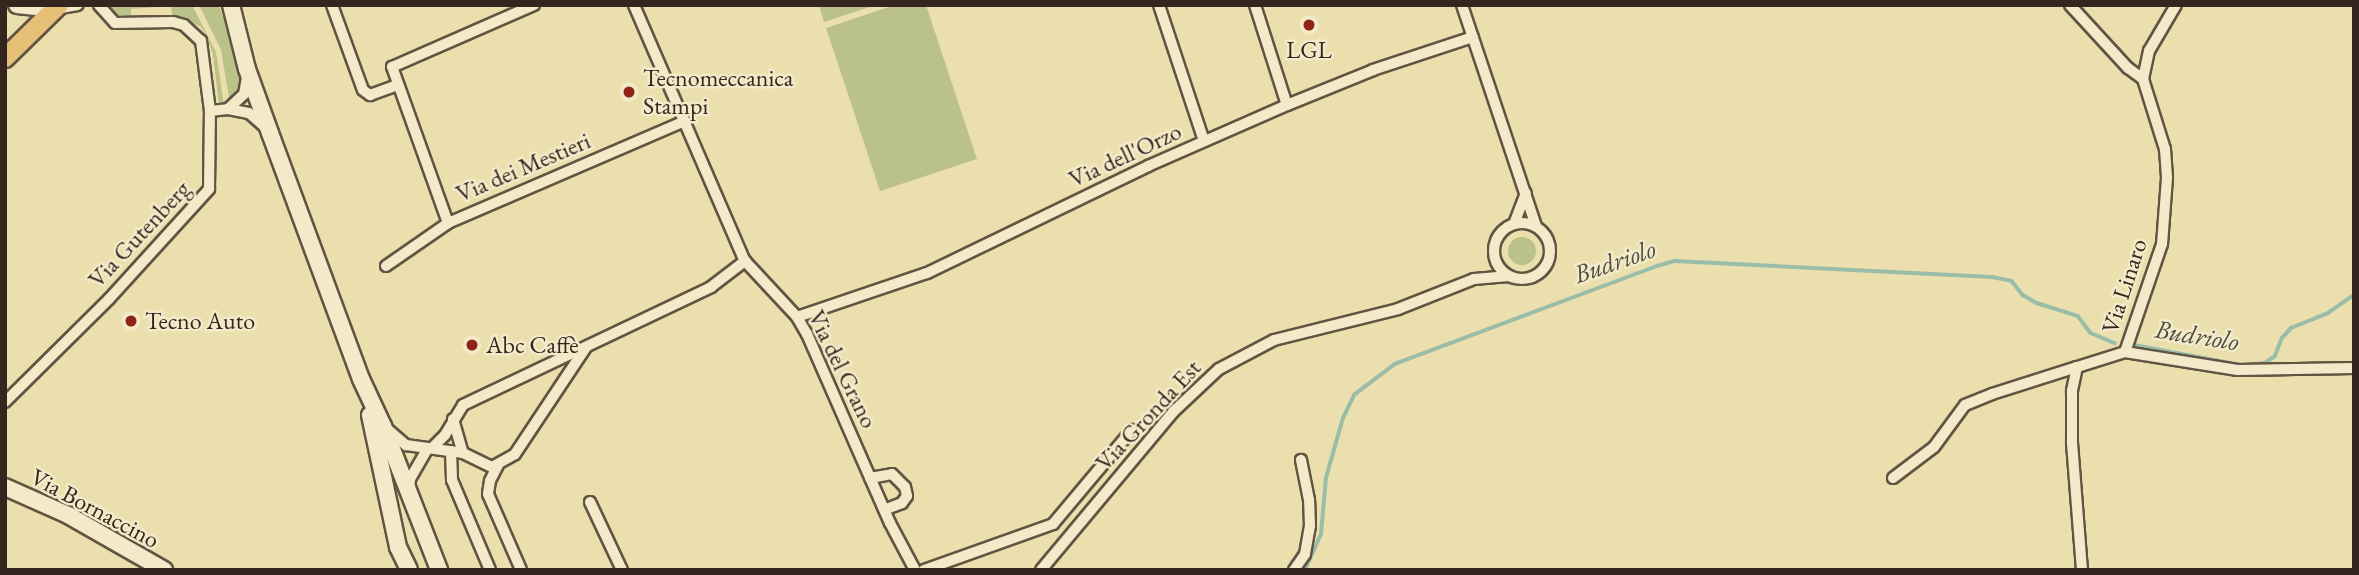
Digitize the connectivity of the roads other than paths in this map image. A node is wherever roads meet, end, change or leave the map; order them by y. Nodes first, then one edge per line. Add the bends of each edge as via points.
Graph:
1 (17, 5) edge
2 (80, 5) edge
3 (332, 5) edge
4 (534, 5) edge
5 (634, 5) edge
6 (1158, 5) edge
7 (1255, 5) edge
8 (1462, 5) edge
9 (2070, 5) edge
10 (2176, 5) edge
11 (57, 7) edge
12 (101, 8) edge
13 (231, 8) edge
14 (1473, 37) junction
15 (5, 58) edge
16 (247, 69) junction
17 (2143, 79) junction
18 (398, 85) junction
19 (1287, 105) junction
20 (228, 109) junction
21 (210, 111) junction
22 (685, 121) junction
23 (270, 133) junction
24 (1204, 141) junction
25 (1526, 193) junction
26 (448, 223) junction
27 (1514, 224) junction
28 (1536, 226) junction
29 (1495, 259) junction
30 (745, 261) junction
31 (386, 266) dead end
32 (1509, 276) junction
33 (1474, 279) junction
34 (797, 317) junction
35 (586, 347) junction
36 (2125, 352) junction
37 (2077, 367) junction
38 (2354, 368) edge
39 (361, 379) junction
40 (5, 402) edge
41 (453, 419) junction
42 (383, 426) junction
43 (1132, 430) dead end
44 (429, 449) junction
45 (457, 452) junction
46 (1301, 460) dead end
47 (498, 465) junction
48 (870, 478) junction
49 (1893, 478) dead end
50 (5, 487) edge
51 (409, 494) junction
52 (590, 502) dead end
53 (884, 510) junction
54 (519, 569) edge
55 (164, 570) edge
56 (409, 570) edge
57 (439, 570) edge
58 (490, 570) edge
59 (622, 570) edge
60 (915, 570) edge
61 (924, 570) edge
62 (1041, 570) edge
63 (1294, 570) edge
64 (2082, 570) edge

1 - 11 main road
2 - 11 street, Via Gutenberg
2 - 12 street, Via Gutenberg
3 - 18 street via 363,90 370,95
4 - 18 street via 392,67
5 - 22 street, Via del Grano
6 - 24 street
7 - 19 street
8 - 14 street, Via Gronda Est
9 - 17 street
10 - 17 street via 2150,51
11 - 15 main road
12 - 21 street, Via Gutenberg via 115,23 173,22 194,32 203,52
13 - 16 main road
14 - 19 street, Via dell'Orzo
14 - 25 street, Via Gronda Est
16 - 20 street via 244,94
16 - 23 main road
17 - 36 street, Via Linaro via 2165,149 2167,178 2162,244
18 - 26 street
19 - 24 street, Via dell'Orzo
20 - 21 street
20 - 23 street via 249,113
21 - 40 street, Via Gutenberg via 211,177 203,199
22 - 26 street, Via dei Mestieri
22 - 30 street, Via del Grano
23 - 39 main road
24 - 34 street, Via dell'Orzo via 927,273
25 - 27 street, Via Gronda Est
25 - 28 street, Via Gronda Est
26 - 31 street, Via dei Mestieri
27 - 28 street
27 - 29 street, Via Gronda Est via 1495,242
28 - 32 street, Via Gronda Est via 1550,243 1549,262 1527,279
29 - 32 street
29 - 33 street, Via Gronda Est
30 - 34 street, Via del Grano
30 - 35 street via 711,287
32 - 33 street, Via Gronda Est
33 - 62 street, Via Gronda Est via 1398,309 1274,340 1219,369 1173,412
34 - 48 street, Via del Grano via 819,356
35 - 41 street via 474,398
35 - 47 street via 515,454
36 - 37 street, Via Linaro
36 - 38 street via 2238,370
37 - 49 street, Via Linaro via 1965,405 1934,447
37 - 64 street via 2072,432
39 - 42 main road
39 - 56 main road via 398,547
41 - 44 street via 445,435
41 - 45 street
42 - 44 street via 406,445
42 - 51 main road
43 - 61 street via 1053,524
44 - 45 street
44 - 51 street via 410,479
45 - 47 street via 492,467
45 - 58 street via 452,480
46 - 63 street via 1310,526 1305,554
47 - 54 street via 488,495
48 - 53 street, Via del Grano
48 - 53 street via 892,474 905,486 907,496 902,503
50 - 55 main road, Via Bornaccino via 68,515
51 - 57 main road
52 - 59 street
53 - 60 street, Via del Grano

